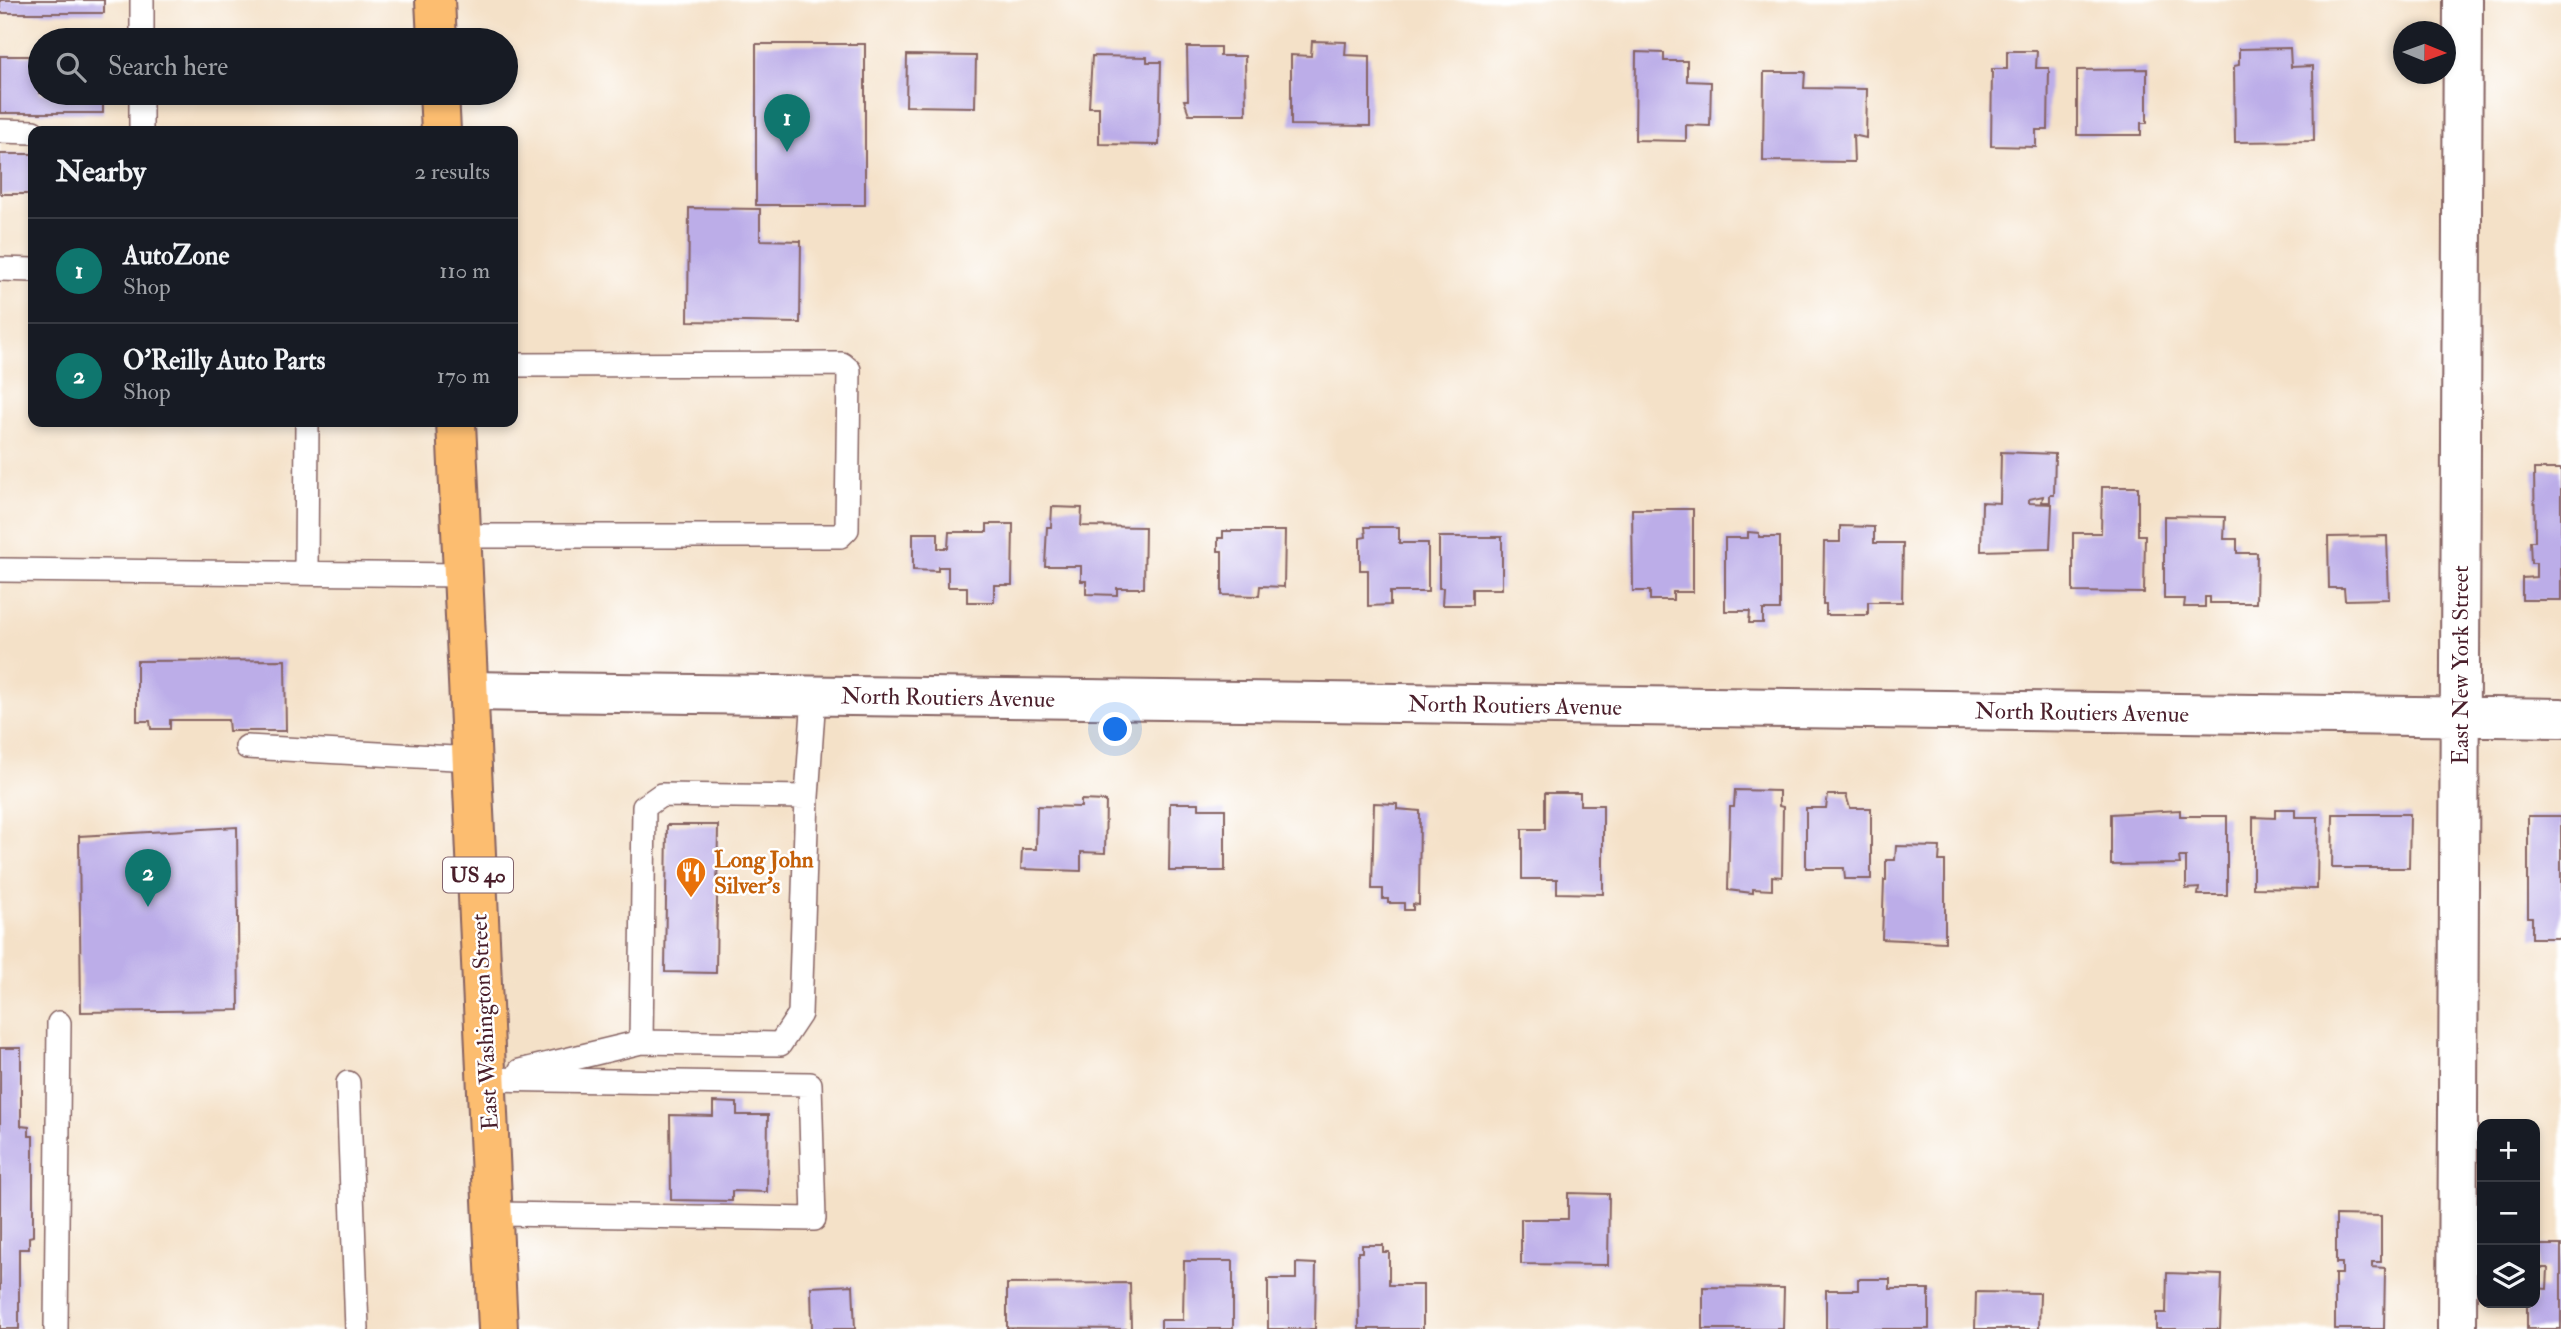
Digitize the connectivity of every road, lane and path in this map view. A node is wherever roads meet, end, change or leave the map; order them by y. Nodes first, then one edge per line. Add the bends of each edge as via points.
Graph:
1 (142, 0) edge
2 (435, 0) edge
3 (2463, 0) edge
4 (142, 28) edge
5 (436, 28) edge
6 (141, 105) edge
7 (440, 105) edge
8 (141, 126) edge
9 (441, 126) edge
10 (0, 131) edge
11 (28, 132) edge
12 (0, 269) edge
13 (28, 270) edge
14 (518, 365) edge
15 (307, 427) edge
16 (456, 427) edge
17 (461, 536) junction
18 (0, 570) edge
19 (306, 571) junction
20 (463, 575) junction
21 (469, 691) junction
22 (814, 696) junction
23 (2460, 717) junction
24 (2561, 718) edge
25 (247, 747) dead end
26 (472, 759) junction
27 (807, 797) junction
28 (59, 1023) dead end
29 (641, 1042) junction
30 (487, 1079) junction
31 (348, 1083) dead end
32 (493, 1214) junction
33 (56, 1329) edge
34 (357, 1329) edge
35 (498, 1329) edge
36 (2457, 1329) edge

1 - 4 lane
2 - 5 main road
3 - 23 street, East New York Street
6 - 8 lane
7 - 9 main road
10 - 11 lane
12 - 13 lane
14 - 17 lane via 842,364 849,370 847,529 840,536
15 - 19 lane
16 - 17 main road, East Washington Street / US 40
17 - 20 main road, East Washington Street / US 40
18 - 19 lane
19 - 20 lane
20 - 21 main road, East Washington Street / US 40
21 - 22 street, North Routiers Avenue
21 - 26 main road, East Washington Street / US 40
22 - 23 street, North Routiers Avenue
22 - 27 lane
23 - 24 street, North Routiers Avenue
23 - 36 street, East New York Street
25 - 26 lane
26 - 30 main road, East Washington Street / US 40
27 - 29 lane via 800,1014 794,1024 780,1044
27 - 29 lane via 661,795 644,807
28 - 33 lane
29 - 30 lane
30 - 32 main road, East Washington Street / US 40
30 - 32 lane via 810,1084 814,1219
31 - 34 lane
32 - 35 main road, East Washington Street / US 40

